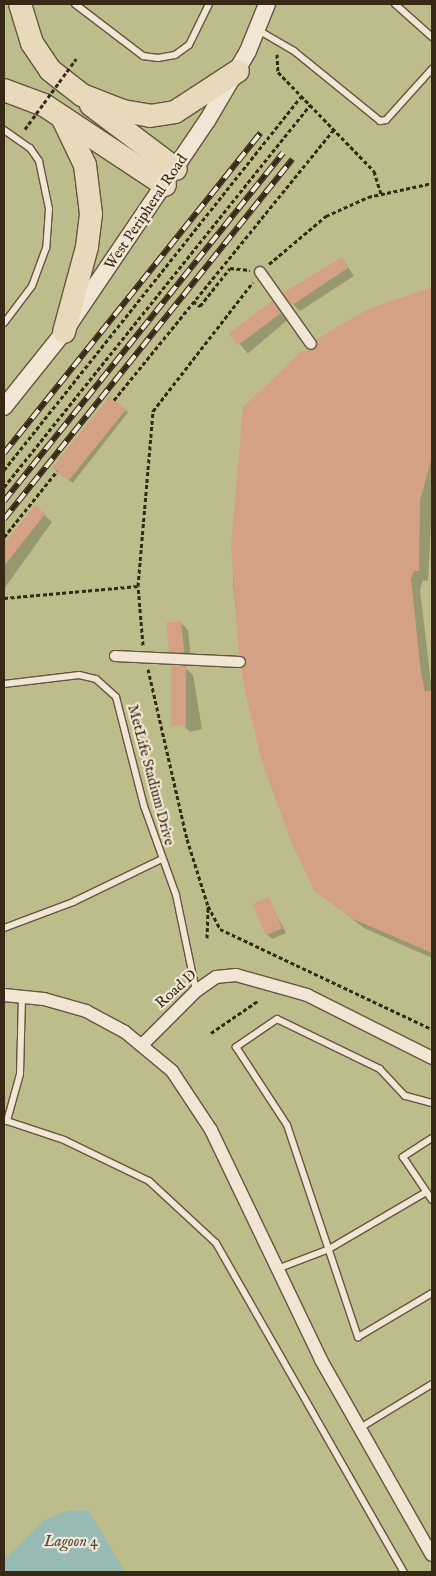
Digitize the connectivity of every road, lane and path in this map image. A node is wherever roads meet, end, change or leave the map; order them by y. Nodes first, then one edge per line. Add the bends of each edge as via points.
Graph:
1 (20, 4) edge
2 (75, 4) edge
3 (209, 4) edge
4 (266, 4) edge
5 (395, 4) edge
6 (258, 30) junction
7 (432, 37) edge
8 (277, 53) dead end
9 (76, 59) dead end
10 (432, 69) edge
11 (238, 71) junction
12 (4, 90) edge
13 (82, 95) junction
14 (302, 96) junction
15 (310, 105) junction
16 (62, 117) junction
17 (24, 129) dead end
18 (334, 129) junction
19 (4, 130) edge
20 (170, 177) junction
21 (432, 182) edge
22 (381, 194) junction
23 (260, 272) junction
24 (193, 301) junction
25 (4, 323) edge
26 (64, 332) junction
27 (312, 344) dead end
28 (114, 400) dead end
29 (4, 407) edge
30 (4, 470) edge
31 (57, 471) dead end
32 (4, 487) edge
33 (4, 537) edge
34 (138, 586) junction
35 (4, 598) edge
36 (114, 656) dead end
37 (145, 658) junction
38 (240, 662) dead end
39 (4, 684) edge
40 (162, 859) junction
41 (208, 906) junction
42 (4, 928) edge
43 (207, 938) dead end
44 (196, 991) junction
45 (4, 995) edge
46 (22, 996) junction
47 (259, 1000) dead end
48 (432, 1029) edge
49 (211, 1033) dead end
50 (143, 1044) junction
51 (432, 1058) edge
52 (432, 1103) edge
53 (432, 1138) edge
54 (426, 1192) junction
55 (432, 1200) edge
56 (329, 1249) junction
57 (277, 1269) junction
58 (432, 1294) edge
59 (432, 1384) edge
60 (360, 1428) junction
61 (432, 1555) edge
62 (404, 1572) edge

1 - 13 highway via 26,29 40,58 61,82
2 - 3 lane via 143,56 158,58 176,55 189,45
4 - 6 street, West Peripheral Road
5 - 7 lane
6 - 10 lane via 294,51 380,121 386,120
6 - 11 street, West Peripheral Road
8 - 14 path via 278,72
9 - 17 path, bridge
11 - 13 highway via 189,105 164,115 123,111
11 - 20 street, West Peripheral Road
12 - 16 highway via 26,96
13 - 20 highway
14 - 15 path
14 - 30 path
15 - 18 path
15 - 32 path
16 - 20 highway
16 - 26 highway via 85,165 91,214 87,247
18 - 22 path via 374,171
18 - 24 path
19 - 25 lane via 30,148 39,161 49,210 46,248 32,286
20 - 26 street, West Peripheral Road
21 - 22 path
22 - 23 path via 326,216
23 - 24 path via 230,268 200,306
23 - 27 street
23 - 34 path via 153,410
24 - 28 path
26 - 29 street, West Peripheral Road
31 - 33 path
34 - 35 path
34 - 37 path
36 - 37 street
37 - 38 street
37 - 41 path
39 - 40 lane, MetLife Stadium Drive via 79,675 111,690 120,705
40 - 42 lane, MetLife Stadium Drive via 52,912
40 - 44 lane, MetLife Stadium Drive via 176,895
41 - 43 path
41 - 48 path via 220,929
44 - 50 street, Road D
44 - 51 street, Road D via 225,974 264,980 307,996
45 - 46 street
46 - 50 street via 86,1011
46 - 62 lane via 20,1074 7,1122 64,1140 149,1181 216,1243
47 - 49 path
50 - 57 street via 172,1071 211,1130
52 - 56 lane via 405,1096 380,1069 277,1019 236,1047 287,1125
53 - 54 lane via 403,1157
54 - 55 lane
54 - 56 lane
56 - 57 lane
56 - 58 lane via 358,1337
57 - 60 street
59 - 60 lane
60 - 61 street

